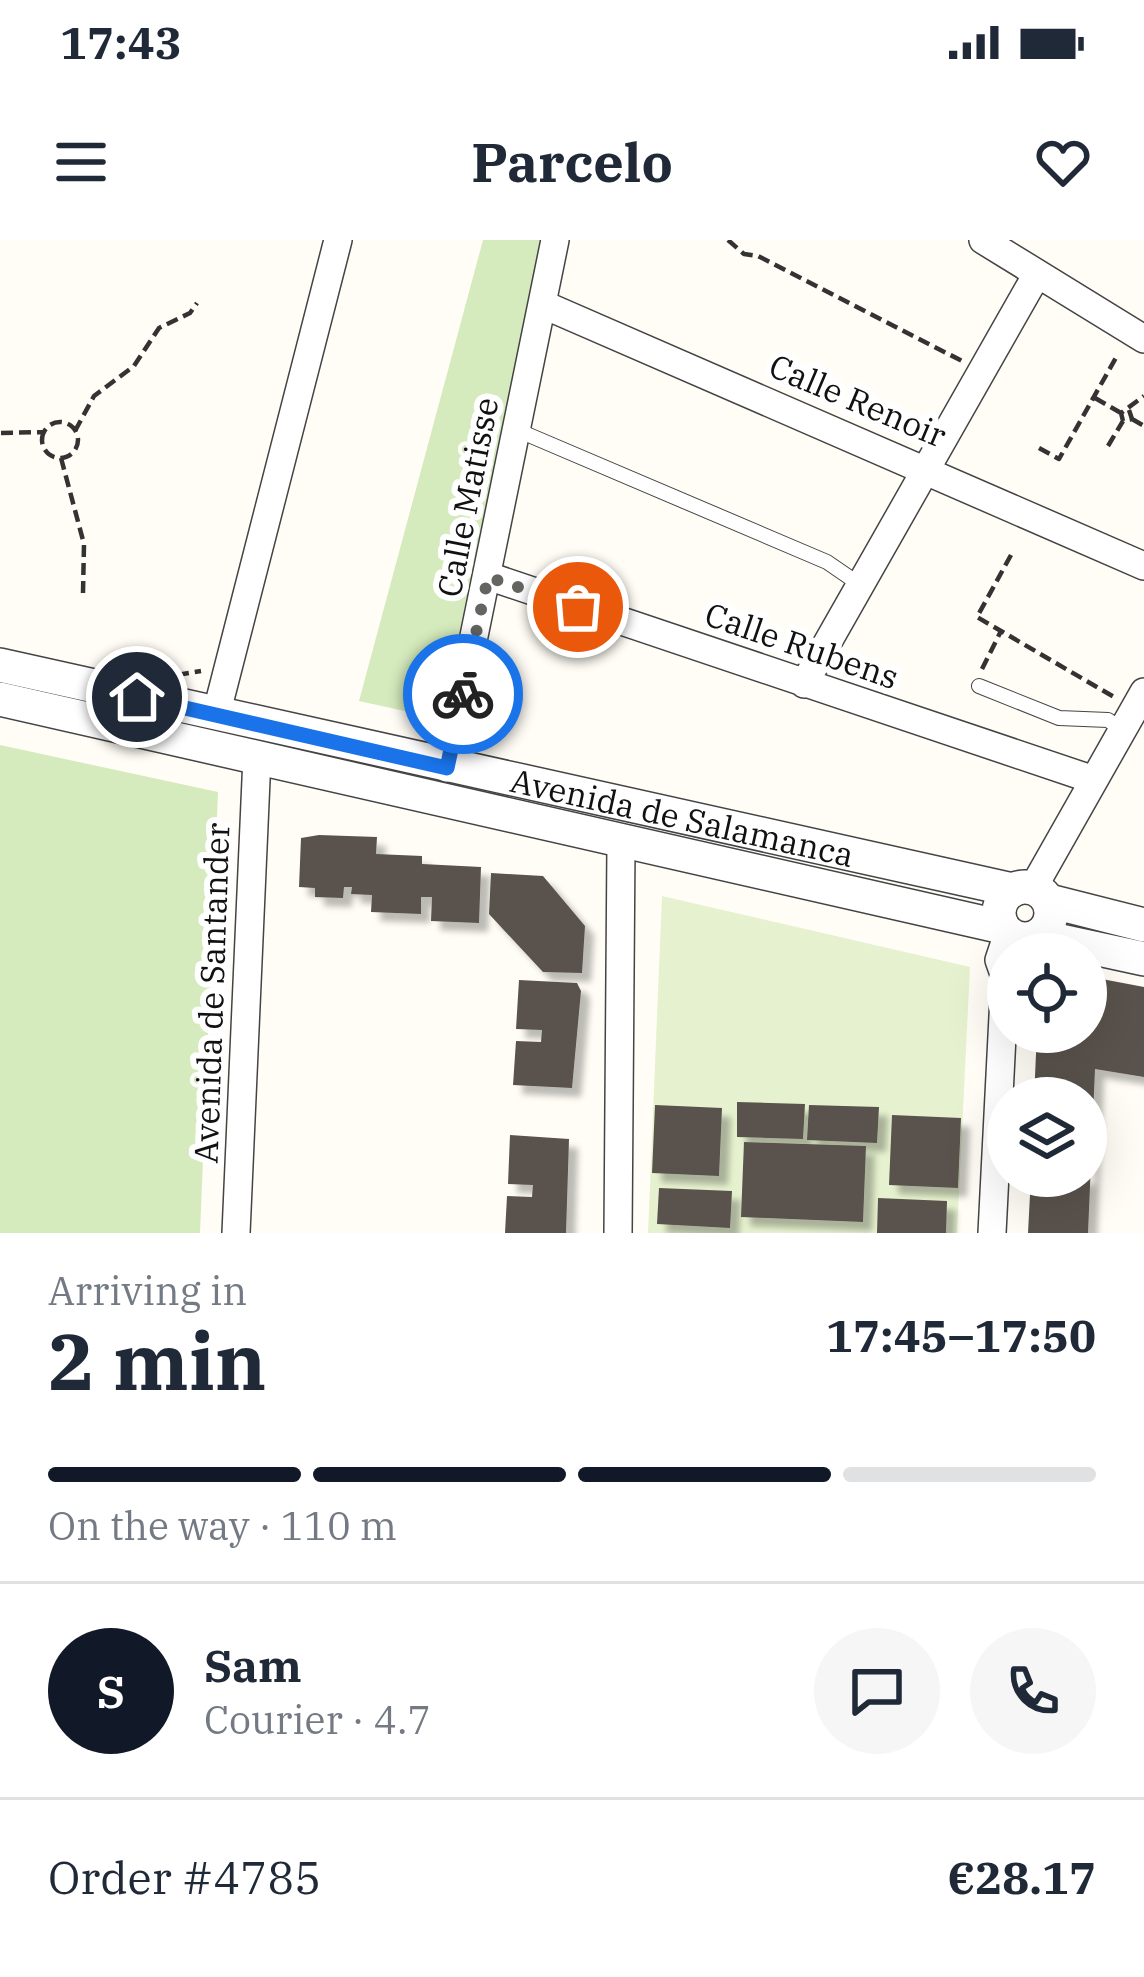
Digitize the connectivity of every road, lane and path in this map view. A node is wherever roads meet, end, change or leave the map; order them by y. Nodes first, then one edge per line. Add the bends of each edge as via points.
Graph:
1 (338, 240) edge
2 (555, 240) edge
3 (728, 240) edge
4 (983, 240) edge
5 (1037, 274) junction
6 (197, 303) dead end
7 (542, 304) junction
8 (1132, 344) edge
9 (984, 370) junction
10 (1143, 396) edge
11 (1094, 397) junction
12 (1121, 412) junction
13 (1131, 412) junction
14 (1123, 421) junction
15 (1144, 426) edge
16 (517, 430) junction
17 (75, 431) junction
18 (45, 432) junction
19 (1, 433) edge
20 (1108, 446) dead end
21 (1039, 448) dead end
22 (61, 458) junction
23 (928, 469) junction
24 (1011, 555) dead end
25 (1144, 566) edge
26 (488, 577) junction
27 (860, 584) junction
28 (83, 592) dead end
29 (1001, 631) junction
30 (0, 665) edge
31 (804, 684) junction
32 (979, 686) joint
33 (0, 699) edge
34 (1134, 710) edge
35 (216, 716) junction
36 (257, 757) junction
37 (447, 768) junction
38 (1094, 780) junction
39 (621, 844) junction
40 (1032, 893) junction
41 (1144, 925) edge
42 (1010, 933) edge
43 (1035, 933) edge
44 (987, 941) edge
45 (1107, 956) edge
46 (1144, 959) edge
47 (1007, 1053) edge
48 (236, 1233) edge
49 (618, 1233) edge
50 (992, 1233) edge

1 - 35 street
2 - 7 street, Calle Matisse
3 - 9 path
4 - 5 street
5 - 8 street
5 - 9 street
6 - 17 path via 159,328 134,366 94,396
7 - 16 street, Calle Matisse
7 - 23 street, Calle Renoir
8 - 11 path
9 - 23 street
10 - 13 path
11 - 12 path
11 - 21 path via 1059,459
12 - 13 path
12 - 14 path
13 - 14 path
13 - 15 path
14 - 20 path
16 - 26 street, Calle Matisse
16 - 27 lane via 827,562
17 - 18 path via 56,423
17 - 22 path via 77,446
18 - 19 path
18 - 22 path via 47,453
22 - 28 path via 85,544
23 - 25 street, Calle Renoir
23 - 27 street
24 - 29 path via 977,617
26 - 31 street, Calle Rubens
26 - 37 street, Calle Matisse
27 - 31 street
29 - 32 path
29 - 34 path
30 - 35 street, Avenida de Salamanca
31 - 38 street, Calle Rubens
32 - 34 lane via 1059,718 1108,720
33 - 36 street, Avenida de Salamanca
34 - 38 street
35 - 37 street, Avenida de Salamanca
36 - 39 street, Avenida de Salamanca
36 - 48 street, Avenida de Santander
37 - 40 street, Avenida de Salamanca
38 - 40 street
39 - 44 street, Avenida de Salamanca
39 - 49 street
40 - 41 street, Avenida de Salamanca
40 - 42 street via 1000,906
40 - 43 street via 1051,921
45 - 46 street, Avenida de Salamanca
47 - 50 street

